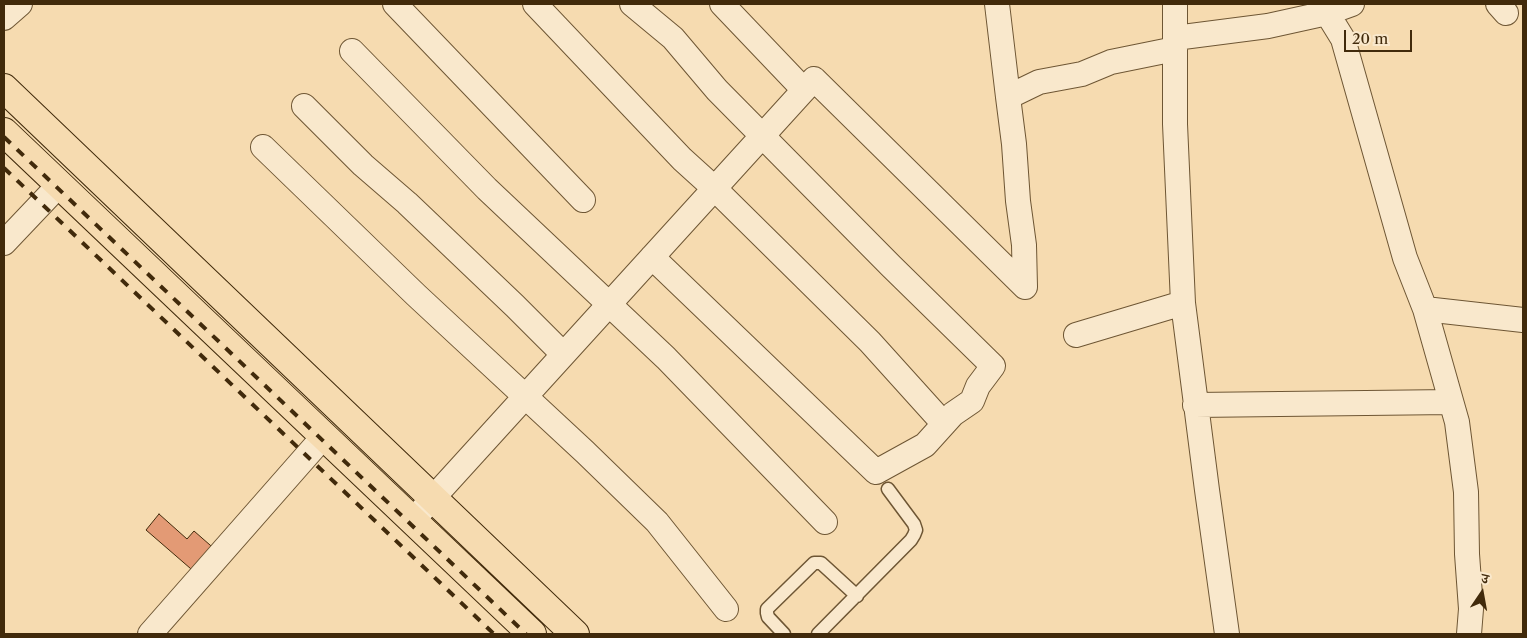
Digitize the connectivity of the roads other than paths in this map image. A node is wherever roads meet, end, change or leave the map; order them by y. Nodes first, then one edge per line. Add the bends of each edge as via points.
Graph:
1 (20, 4) edge
2 (395, 4) edge
3 (535, 4) edge
4 (632, 4) edge
5 (997, 4) edge
6 (1175, 4) edge
7 (1352, 4) edge
8 (728, 6) edge
9 (1328, 13) junction
10 (4, 18) edge
11 (1175, 43) junction
12 (352, 52) dead end
13 (4, 88) edge
14 (804, 90) junction
15 (1008, 97) junction
16 (304, 106) dead end
17 (4, 132) edge
18 (763, 135) junction
19 (263, 147) dead end
20 (59, 184) junction
21 (714, 188) junction
22 (583, 200) dead end
23 (4, 243) edge
24 (652, 257) junction
25 (1184, 303) junction
26 (609, 304) junction
27 (1425, 309) junction
28 (1523, 320) edge
29 (1076, 335) dead end
30 (563, 354) junction
31 (525, 396) junction
32 (1451, 402) junction
33 (1196, 405) junction
34 (944, 424) junction
35 (324, 436) junction
36 (888, 489) dead end
37 (432, 497) junction
38 (412, 520) junction
39 (825, 522) dead end
40 (857, 596) junction
41 (726, 609) dead end
42 (150, 634) edge
43 (532, 634) edge
44 (576, 634) edge
45 (784, 634) edge
46 (818, 634) edge
47 (1227, 634) edge
48 (1469, 634) edge

1 - 10 street
2 - 22 street
3 - 21 street via 682,159
4 - 18 street via 673,38 717,90
5 - 15 street
6 - 11 street
7 - 9 street
8 - 14 street
9 - 11 street
9 - 27 street via 1342,39 1405,258
11 - 15 street via 1082,74 1039,82
11 - 25 street via 1175,124
12 - 26 street via 487,189
13 - 37 main road
14 - 15 street via 814,79 1025,287 1024,245
14 - 18 street
16 - 30 street
17 - 20 main road
18 - 21 street
18 - 34 street via 993,366 978,386 972,401
19 - 31 street
20 - 23 street
20 - 35 main road
21 - 24 street
21 - 34 street via 870,342
24 - 26 street
24 - 34 street via 876,472 925,445
25 - 29 street
25 - 33 street
26 - 30 street
26 - 39 street
27 - 28 street
27 - 32 street
30 - 31 street
31 - 37 street
31 - 41 street via 657,522
32 - 33 street
32 - 48 street via 1457,422 1466,492 1471,609
33 - 47 street
35 - 38 main road
35 - 42 street
36 - 40 lane via 916,530 911,540
37 - 38 street
37 - 44 main road
38 - 43 main road
40 - 45 lane via 821,563 814,563 767,609 768,617
40 - 46 lane

